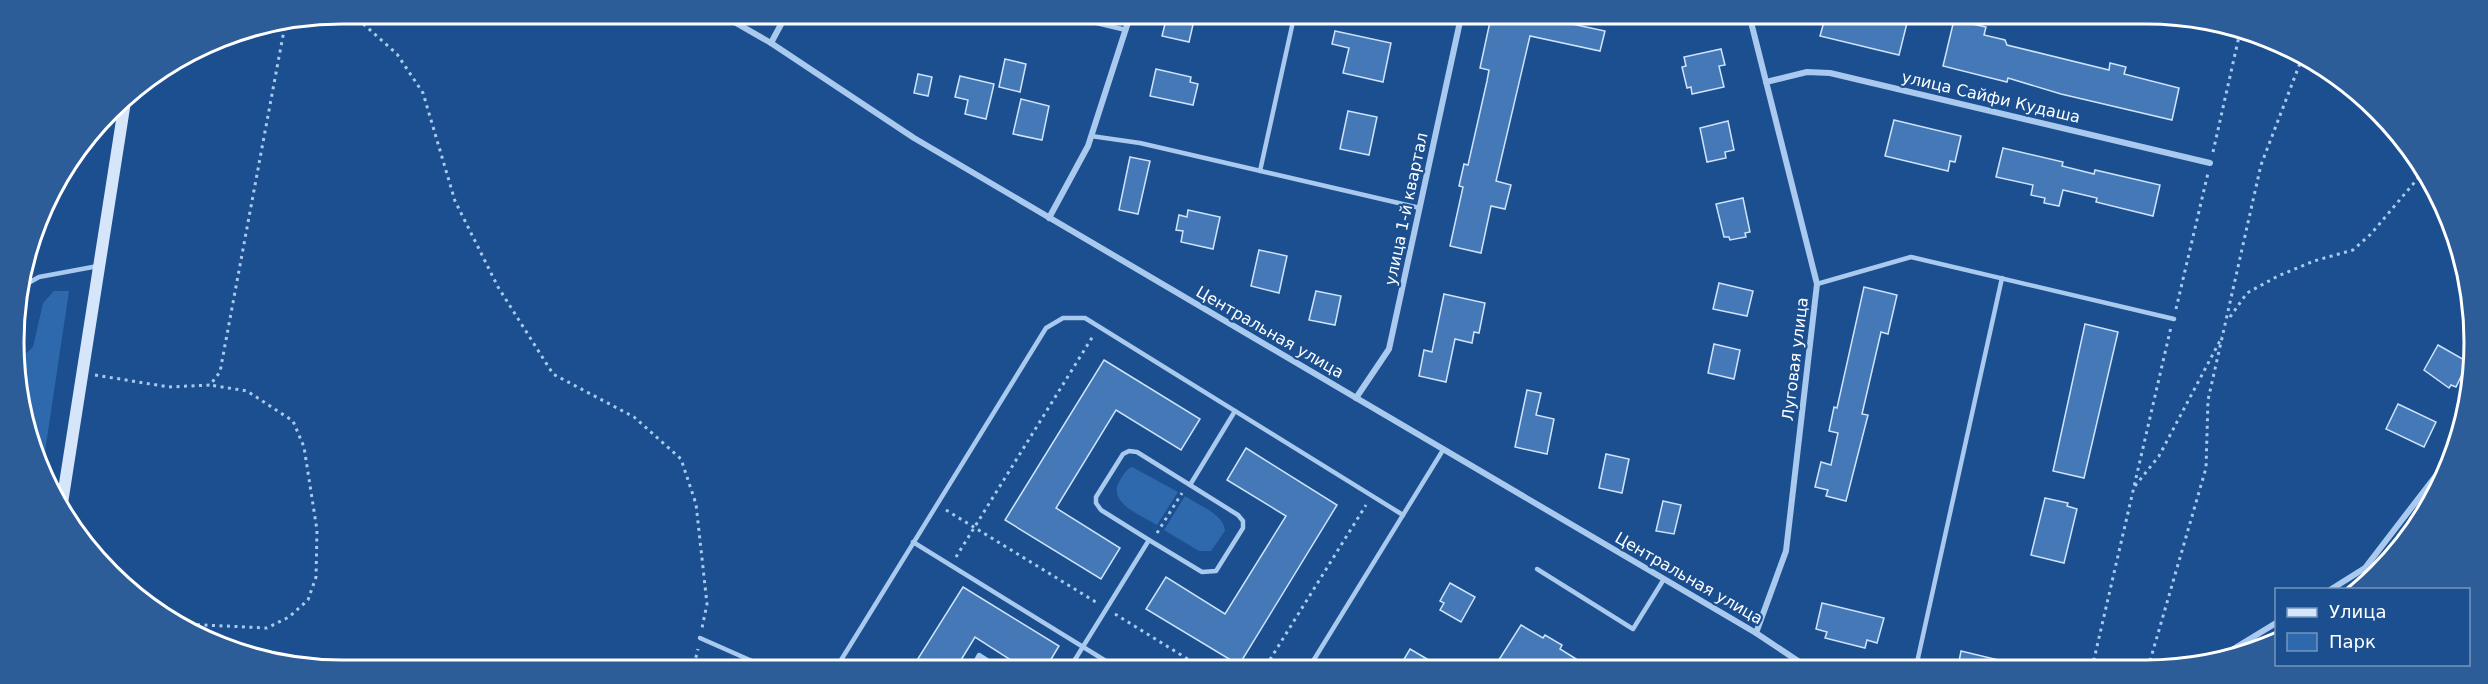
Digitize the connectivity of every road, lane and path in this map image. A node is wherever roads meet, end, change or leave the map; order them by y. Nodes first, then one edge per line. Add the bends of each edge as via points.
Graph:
1 (363, 24) edge
2 (737, 24) edge
3 (781, 24) edge
4 (1101, 24) edge
5 (1128, 24) edge
6 (1292, 24) edge
7 (1459, 24) edge
8 (1752, 24) edge
9 (284, 29) edge
10 (1126, 30) junction
11 (2239, 38) edge
12 (771, 44) junction
13 (2300, 64) edge
14 (1766, 82) junction
15 (123, 111) edge
16 (1091, 136) junction
17 (2210, 163) junction
18 (1260, 171) junction
19 (2418, 178) edge
20 (1420, 208) junction
21 (1049, 218) junction
22 (98, 266) junction
23 (2002, 278) junction
24 (30, 282) edge
25 (1817, 284) junction
26 (2174, 319) junction
27 (2228, 321) junction
28 (1098, 326) junction
29 (82, 372) junction
30 (210, 385) junction
31 (1356, 398) junction
32 (1235, 411) junction
33 (1443, 450) junction
34 (2432, 481) edge
35 (1189, 484) junction
36 (2134, 488) junction
37 (63, 494) edge
38 (1372, 495) junction
39 (937, 504) junction
40 (1403, 515) junction
41 (974, 527) junction
42 (1151, 541) junction
43 (913, 542) junction
44 (951, 566) junction
45 (1537, 569) dead end
46 (1664, 579) junction
47 (2333, 588) edge
48 (1106, 609) junction
49 (2275, 623) edge
50 (197, 625) edge
51 (1756, 633) junction
52 (700, 638) junction
53 (2238, 646) edge
54 (1083, 647) junction
55 (695, 660) edge
56 (750, 660) edge
57 (840, 660) edge
58 (1075, 660) edge
59 (1104, 660) edge
60 (1189, 660) edge
61 (1270, 660) edge
62 (1314, 660) edge
63 (1796, 660) edge
64 (1918, 660) edge
65 (2094, 660) edge
66 (2150, 660) edge

1 - 52 path via 397,54 423,93 455,201 498,287 553,374 634,417 681,459 696,504 707,604
2 - 12 street, Центральная улица
3 - 12 street
4 - 10 lane
5 - 10 street
6 - 18 lane
7 - 20 street, улица 1-й квартал
8 - 14 street, Луговая улица
9 - 30 path via 220,372
10 - 16 street
11 - 17 path
12 - 21 street, Центральная улица via 914,138
13 - 27 path via 2261,165
14 - 17 street, улица Сайфи Кудаша via 1807,72 1830,73
14 - 25 street, Луговая улица
15 - 22 main road
16 - 18 lane via 1140,143
16 - 21 street
17 - 26 path
18 - 20 lane
19 - 27 path via 2353,250 2314,261 2247,293
20 - 31 street, улица 1-й квартал via 1389,349
21 - 31 street, Центральная улица
22 - 24 lane
22 - 29 main road
23 - 25 lane via 1911,256
23 - 26 lane
23 - 64 lane
25 - 51 street, Луговая улица via 1786,551
26 - 36 path
27 - 36 path via 2193,396
27 - 66 path via 2208,400 2206,468
28 - 32 lane
28 - 39 lane via 1073,316 1046,328
28 - 41 path
29 - 30 path via 169,387
29 - 37 main road
30 - 50 path via 247,391 293,421 304,447 317,530 316,577 308,600 289,617 267,628
31 - 33 street, Центральная улица
32 - 35 lane
32 - 38 lane
33 - 40 lane
33 - 46 street, Центральная улица
34 - 47 street via 2365,568
35 - 42 path
35 - 42 lane via 1243,521 1243,528 1216,571 1202,572
35 - 42 lane via 1137,452 1123,454 1096,503
36 - 65 path
38 - 40 lane
38 - 61 path
39 - 41 path
39 - 43 lane
40 - 62 lane
41 - 44 path
41 - 48 path
42 - 48 lane
43 - 44 lane
43 - 57 lane
44 - 54 lane
45 - 46 lane via 1633,628
46 - 51 street, Центральная улица
48 - 54 lane
48 - 60 path
49 - 53 street
51 - 63 street, Центральная улица
52 - 55 path
52 - 56 lane
54 - 58 lane
54 - 59 lane

